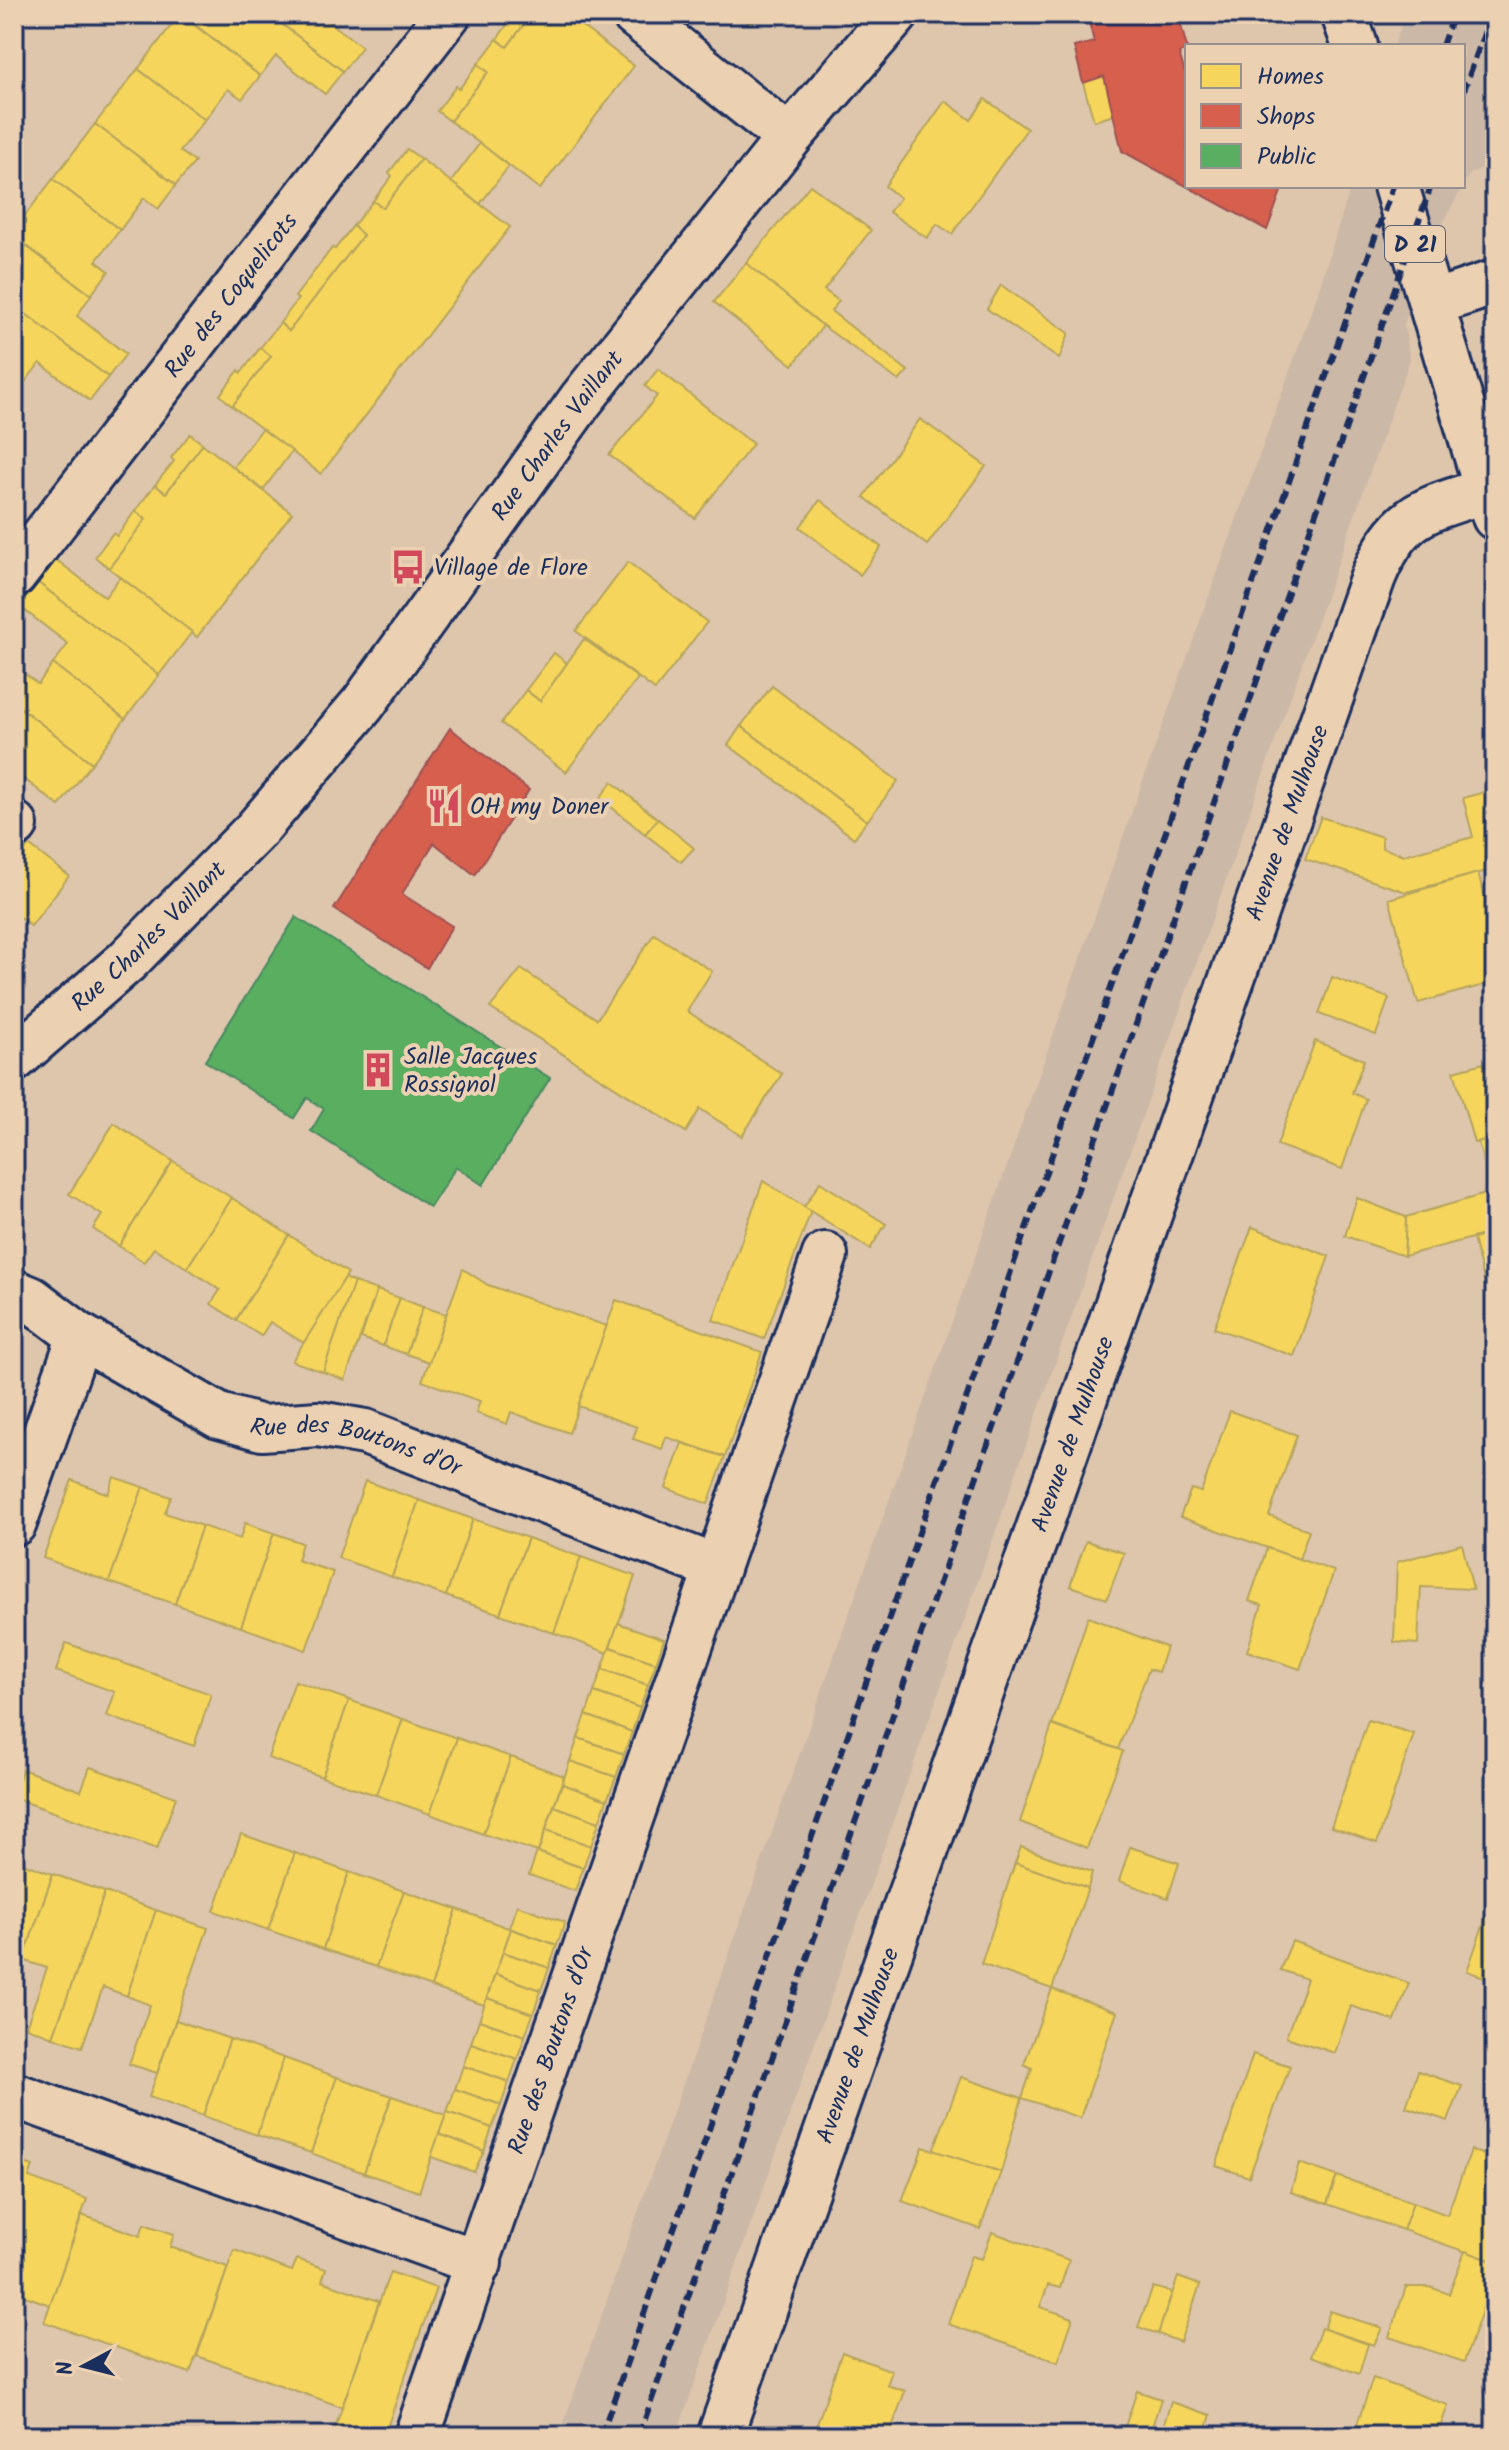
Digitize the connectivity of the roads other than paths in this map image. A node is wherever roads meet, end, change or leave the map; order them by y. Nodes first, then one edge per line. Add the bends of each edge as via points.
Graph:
1 (448, 14) edge
2 (634, 14) edge
3 (896, 14) edge
4 (1344, 14) edge
5 (1354, 44) edge
6 (789, 138) junction
7 (1397, 188) edge
8 (1494, 282) edge
9 (1433, 303) junction
10 (1491, 503) edge
11 (14, 575) edge
12 (14, 1059) edge
13 (825, 1255) dead end
14 (14, 1292) edge
15 (80, 1336) junction
16 (14, 1523) edge
17 (717, 1568) junction
18 (14, 2095) edge
19 (479, 2263) junction
20 (417, 2436) edge
21 (720, 2436) edge

1 - 11 street, Rue des Coquelicots
2 - 6 street
3 - 6 street, Rue Charles Vaillant
4 - 5 street
6 - 12 street, Rue Charles Vaillant via 581,400 363,704 245,841 127,961
7 - 9 street, D 21
8 - 9 street
9 - 10 street, D 21
10 - 21 street, Avenue de Mulhouse via 1435,507 1415,517 1396,533 1373,577
13 - 17 street, Rue des Boutons d'Or
14 - 15 street, Rue des Boutons d'Or
15 - 16 street
15 - 17 street, Rue des Boutons d'Or via 219,1416 262,1428 318,1424 365,1432
17 - 19 street, Rue des Boutons d'Or
18 - 19 street
19 - 20 street, Rue des Boutons d'Or

